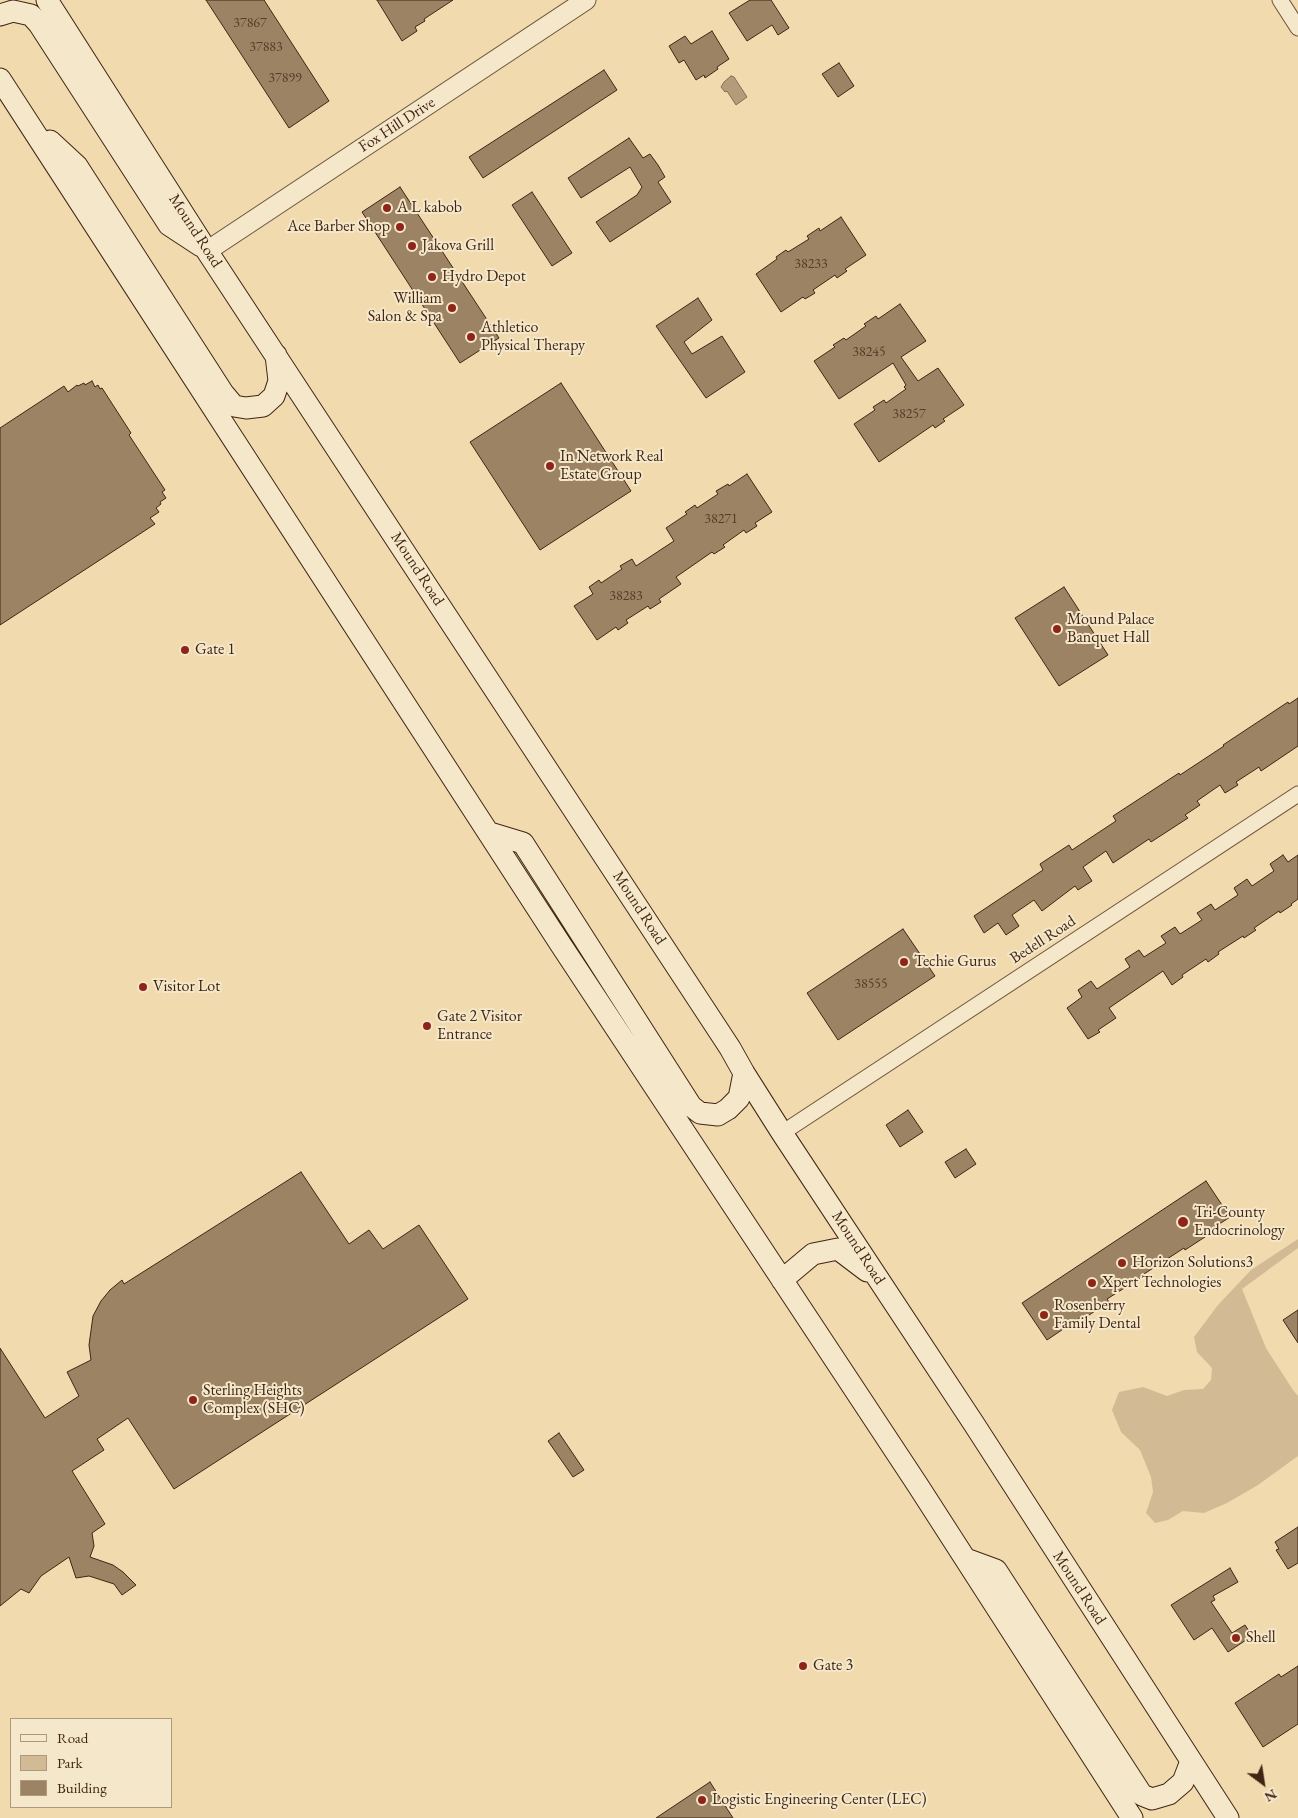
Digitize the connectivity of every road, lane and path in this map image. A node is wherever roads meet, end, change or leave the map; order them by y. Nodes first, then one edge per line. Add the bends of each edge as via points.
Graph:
1 (47, 0) edge
2 (586, 0) edge
3 (1280, 0) edge
4 (0, 16) edge
5 (1298, 28) edge
6 (0, 79) edge
7 (28, 121) junction
8 (207, 251) junction
9 (276, 353) junction
10 (1298, 794) edge
11 (490, 833) junction
12 (744, 1073) junction
13 (782, 1133) junction
14 (782, 1280) junction
15 (879, 1280) junction
16 (966, 1559) junction
17 (1191, 1761) junction
18 (1132, 1818) edge
19 (1228, 1818) edge

1 - 8 main road, Mound Road
2 - 8 street, Fox Hill Drive
3 - 5 street
4 - 8 main road via 13,11 31,15 39,24 169,225
6 - 7 main road
7 - 9 main road via 77,166 234,406 263,406 274,396 279,381
7 - 11 main road
8 - 9 main road, Mound Road
9 - 12 main road, Mound Road
10 - 13 street, Bedell Road
11 - 12 main road via 523,843 691,1106 700,1113 718,1115 728,1109 739,1098
11 - 14 main road
12 - 13 main road, Mound Road
13 - 15 main road, Mound Road
14 - 15 main road via 813,1254 838,1249
14 - 16 main road
15 - 17 main road, Mound Road
16 - 17 main road via 996,1570 1142,1795 1152,1799 1169,1794 1183,1782
16 - 18 main road
17 - 19 main road, Mound Road

